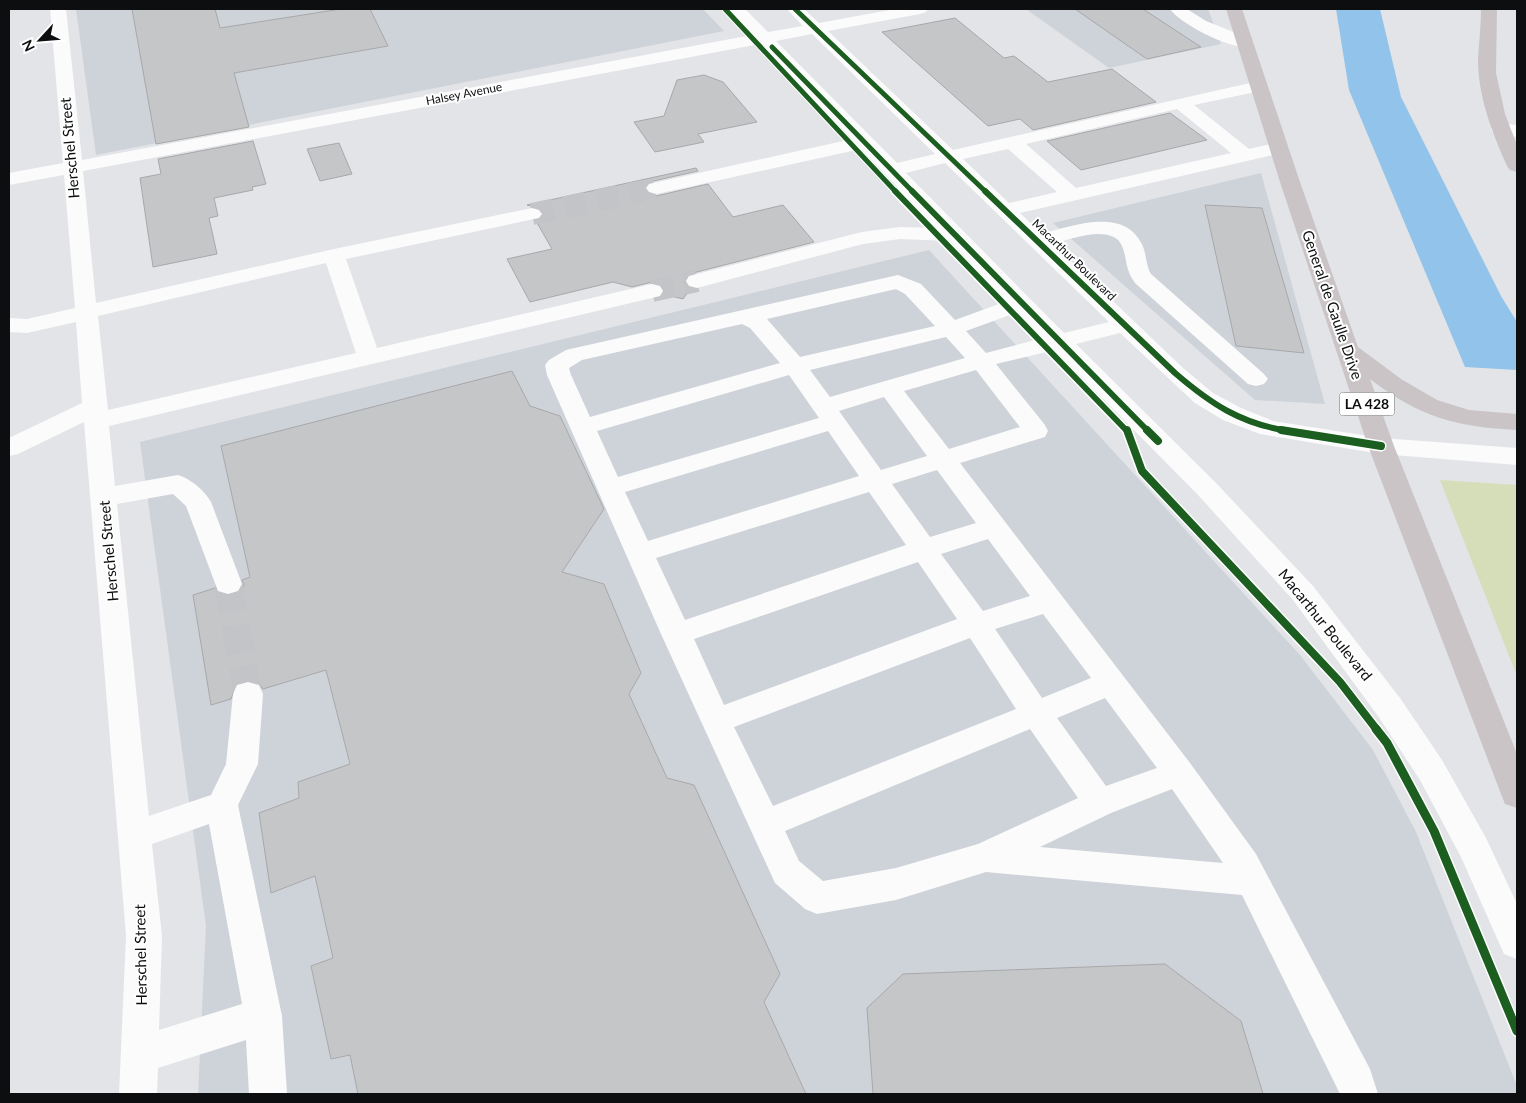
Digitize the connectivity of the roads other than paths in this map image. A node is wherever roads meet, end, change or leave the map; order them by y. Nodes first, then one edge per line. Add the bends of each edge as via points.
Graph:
1 (58, 9) edge
2 (736, 9) edge
3 (795, 9) edge
4 (920, 9) edge
5 (1178, 9) edge
6 (1234, 9) edge
7 (1489, 9) edge
8 (816, 29) junction
9 (764, 38) junction
10 (1245, 43) junction
11 (1259, 86) junction
12 (1180, 103) junction
13 (1509, 130) edge
14 (866, 142) junction
15 (1012, 142) junction
16 (1279, 148) junction
17 (1245, 155) junction
18 (950, 156) junction
19 (1517, 166) edge
20 (72, 167) junction
21 (892, 170) junction
22 (9, 179) edge
23 (656, 188) tunnel mouth
24 (1072, 195) junction
25 (1006, 210) junction
26 (532, 214) tunnel mouth
27 (955, 235) junction
28 (1039, 242) junction
29 (334, 254) junction
30 (697, 281) tunnel mouth
31 (652, 292) tunnel mouth
32 (1021, 303) junction
33 (85, 311) junction
34 (745, 317) junction
35 (9, 325) edge
36 (1126, 325) junction
37 (951, 329) junction
38 (1060, 343) junction
39 (1348, 350) junction
40 (369, 358) junction
41 (981, 361) junction
42 (795, 366) junction
43 (1256, 379) dead end
44 (889, 388) junction
45 (95, 414) junction
46 (830, 414) junction
47 (1517, 422) edge
48 (583, 427) junction
49 (1381, 446) junction
50 (9, 448) edge
51 (1517, 456) edge
52 (945, 460) junction
53 (875, 480) junction
54 (610, 488) junction
55 (104, 497) junction
56 (994, 528) junction
57 (924, 549) junction
58 (640, 553) junction
59 (228, 584) tunnel mouth
60 (1050, 600) junction
61 (976, 624) junction
62 (676, 634) junction
63 (1111, 683) junction
64 (248, 694) tunnel mouth
65 (1035, 713) junction
66 (716, 721) junction
67 (1179, 773) junction
68 (1517, 794) edge
69 (1099, 803) junction
70 (222, 805) junction
71 (765, 824) junction
72 (134, 835) junction
73 (985, 857) junction
74 (1253, 881) junction
75 (1517, 942) edge
76 (263, 1016) junction
77 (140, 1055) junction
78 (138, 1094) edge
79 (268, 1094) edge
80 (1359, 1094) edge

1 - 20 street, Herschel Street
2 - 9 street, Macarthur Boulevard
3 - 8 street, Macarthur Boulevard
4 - 8 street, Halsey Avenue
5 - 10 street
6 - 10 main road, General de Gaulle Drive / LA 428
7 - 13 main road via 1487,60 1494,106
8 - 9 street, Halsey Avenue
8 - 18 street, Macarthur Boulevard
9 - 14 street, Macarthur Boulevard
9 - 20 street, Halsey Avenue
10 - 11 main road, General de Gaulle Drive / LA 428
11 - 12 street
11 - 16 main road, General de Gaulle Drive / LA 428
12 - 15 street
12 - 17 street
13 - 19 main road
14 - 21 street, Macarthur Boulevard
14 - 23 street
15 - 18 street
15 - 24 street
16 - 17 street
16 - 39 main road, General de Gaulle Drive / LA 428
17 - 24 street
18 - 21 street
18 - 25 street, Macarthur Boulevard
20 - 22 street, Halsey Avenue
20 - 33 street, Herschel Street
21 - 27 street, Macarthur Boulevard
24 - 25 street
25 - 28 street, Macarthur Boulevard
26 - 29 street
27 - 30 street via 900,233 862,238
27 - 32 street, Macarthur Boulevard
28 - 36 street, Macarthur Boulevard
28 - 43 street via 1096,228 1111,228 1123,234 1131,242 1143,278
29 - 33 street
29 - 40 street
31 - 40 street
32 - 37 street
32 - 38 street, Macarthur Boulevard
33 - 35 street via 27,326
33 - 45 street, Herschel Street
34 - 37 street via 898,282 913,289
34 - 42 street via 758,323
34 - 48 street via 574,355 557,365
36 - 38 street
36 - 49 street, Macarthur Boulevard via 1204,398 1232,414 1270,428
37 - 41 street
37 - 42 street
38 - 41 street
38 - 75 street, Macarthur Boulevard via 1208,490 1303,592 1389,707 1431,770 1474,849
39 - 47 main road via 1404,392 1441,411 1478,420
39 - 49 main road, General de Gaulle Drive / LA 428
40 - 45 street
41 - 44 street
41 - 52 street via 1036,431
42 - 46 street
42 - 48 street
44 - 46 street
44 - 52 street
45 - 50 street
45 - 55 street, Herschel Street
46 - 53 street
46 - 54 street
48 - 54 street
49 - 51 street, Macarthur Boulevard
49 - 68 main road, General de Gaulle Drive / LA 428
52 - 53 street
52 - 56 street
53 - 57 street
53 - 58 street
54 - 58 street
55 - 59 street via 178,484 198,502
55 - 72 street, Herschel Street
56 - 57 street
56 - 60 street
57 - 61 street
57 - 62 street
58 - 62 street
60 - 61 street
60 - 63 street
61 - 65 street
61 - 66 street
62 - 66 street
63 - 65 street
63 - 67 street
64 - 70 street via 242,764
65 - 69 street via 1076,766
65 - 71 street
66 - 71 street
67 - 69 street
67 - 74 street
69 - 73 street
70 - 72 street
70 - 76 street
71 - 73 street via 787,872 817,898 896,884
72 - 77 street, Herschel Street via 144,936
73 - 74 street
74 - 80 street
76 - 77 street
76 - 79 street
77 - 78 street, Herschel Street

